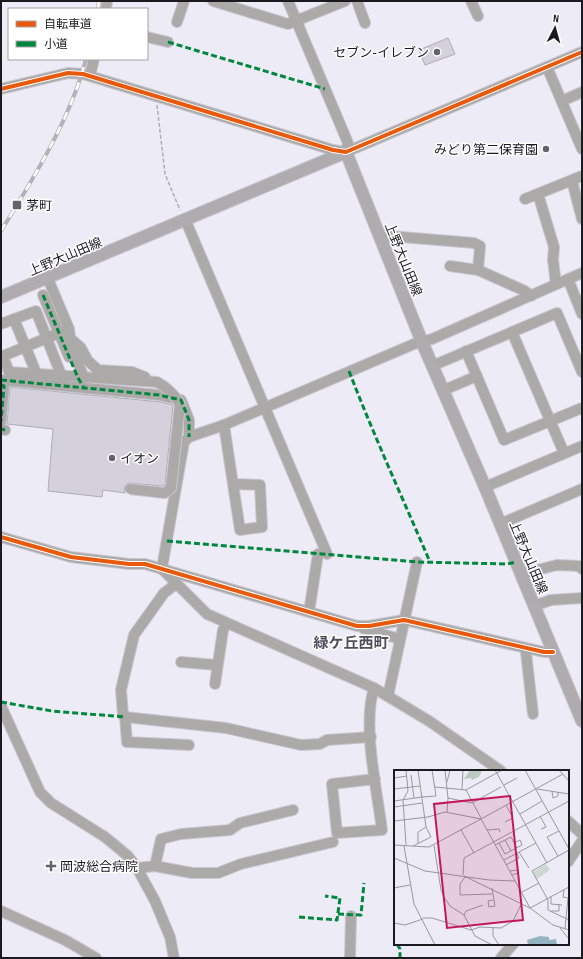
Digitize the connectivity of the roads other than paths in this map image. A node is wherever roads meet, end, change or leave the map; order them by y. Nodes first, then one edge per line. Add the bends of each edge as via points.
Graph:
1 (184, 1) edge
2 (213, 1) edge
3 (288, 1) edge
4 (345, 1) edge
5 (357, 1) edge
6 (471, 1) edge
7 (478, 16) dead end
8 (177, 22) dead end
9 (296, 22) junction
10 (365, 23) dead end
11 (148, 37) edge
12 (168, 42) dead end
13 (582, 52) edge
14 (94, 60) edge
15 (547, 66) junction
16 (90, 76) junction
17 (1, 88) edge
18 (582, 92) edge
19 (562, 101) junction
20 (582, 149) edge
21 (346, 152) junction
22 (582, 176) edge
23 (572, 181) junction
24 (538, 194) junction
25 (525, 199) dead end
26 (185, 218) junction
27 (582, 219) edge
28 (382, 240) junction
29 (450, 266) dead end
30 (478, 270) junction
31 (582, 273) edge
32 (48, 279) junction
33 (568, 279) junction
34 (556, 284) junction
35 (43, 295) dead end
36 (532, 296) junction
37 (1, 297) edge
38 (582, 314) edge
39 (14, 320) junction
40 (1, 324) edge
41 (512, 332) junction
42 (70, 334) junction
43 (53, 336) junction
44 (422, 342) junction
45 (25, 347) junction
46 (466, 351) junction
47 (2, 352) edge
48 (580, 360) edge
49 (432, 366) junction
50 (582, 372) edge
51 (37, 375) junction
52 (477, 376) junction
53 (1, 380) edge
54 (76, 380) junction
55 (157, 382) junction
56 (1, 385) edge
57 (444, 390) junction
58 (264, 407) junction
59 (582, 408) edge
60 (550, 421) junction
61 (224, 425) junction
62 (2, 427) edge
63 (189, 437) junction
64 (582, 446) edge
65 (564, 453) junction
66 (233, 484) junction
67 (485, 487) junction
68 (130, 489) dead end
69 (582, 489) edge
70 (500, 524) junction
71 (1, 537) edge
72 (417, 562) dead end
73 (162, 568) junction
74 (582, 569) edge
75 (521, 574) junction
76 (176, 584) junction
77 (582, 598) edge
78 (534, 606) junction
79 (310, 612) junction
80 (404, 620) junction
81 (227, 623) junction
82 (357, 626) junction
83 (400, 639) junction
84 (528, 649) junction
85 (553, 652) junction
86 (181, 662) dead end
87 (217, 665) junction
88 (214, 684) dead end
89 (374, 688) junction
90 (388, 696) junction
91 (1, 706) edge
92 (533, 714) dead end
93 (125, 717) junction
94 (582, 721) edge
95 (370, 737) junction
96 (189, 745) dead end
97 (499, 770) edge
98 (375, 779) junction
99 (293, 810) dead end
100 (569, 822) edge
101 (582, 834) edge
102 (582, 841) edge
103 (333, 842) dead end
104 (569, 860) edge
105 (155, 866) junction
106 (137, 868) junction
107 (1, 911) edge
108 (351, 916) dead end
109 (512, 945) edge
110 (96, 958) edge
111 (174, 958) edge
112 (350, 958) edge
113 (501, 958) edge

1 - 8 street
2 - 9 street via 288,24
3 - 9 street
4 - 9 street
5 - 10 street
6 - 7 street
9 - 21 street via 348,143
11 - 12 street
13 - 15 street
14 - 16 street
15 - 19 street
15 - 21 street
16 - 17 street via 76,72 68,73
16 - 21 street
18 - 19 street
19 - 20 street
21 - 26 main road, 上野大山田線
21 - 28 main road, 上野大山田線
22 - 23 street
23 - 24 street
23 - 27 street
24 - 25 street
24 - 34 street via 554,247
26 - 32 main road, 上野大山田線
26 - 58 street
28 - 30 street via 389,236 474,243 480,246
28 - 44 main road, 上野大山田線
29 - 30 street
30 - 36 street via 525,290
31 - 33 street
32 - 37 main road, 上野大山田線
32 - 42 street
33 - 34 street
33 - 38 street
34 - 36 street
35 - 43 street
36 - 44 street
39 - 40 street
39 - 43 street via 36,311
39 - 45 street
41 - 46 street
41 - 48 street via 557,313
41 - 60 street
42 - 43 street
42 - 54 street
42 - 55 street via 98,370 132,372
43 - 45 street
43 - 54 street
43 - 54 street
44 - 49 main road, 上野大山田線
44 - 58 street
45 - 47 street
45 - 51 street
46 - 49 street
46 - 52 street
47 - 51 street via 9,372
48 - 50 street
49 - 57 main road, 上野大山田線
51 - 54 street
52 - 57 street
52 - 60 street via 504,440
53 - 54 street
54 - 55 street via 95,378
54 - 63 street via 181,400 189,420
55 - 68 street, bridge via 171,391 180,404 171,488 165,493
56 - 62 street via 4,386 5,400
57 - 67 main road, 上野大山田線
58 - 61 street
58 - 79 street via 322,554
59 - 60 street
60 - 65 street
61 - 63 street
61 - 66 street
63 - 73 street via 184,442
64 - 65 street
65 - 67 street
66 - 66 street via 260,485 262,527 240,530
67 - 70 main road, 上野大山田線
69 - 70 street
70 - 75 main road, 上野大山田線
71 - 73 street via 72,557
72 - 80 street
73 - 76 street
73 - 79 street
74 - 75 street via 579,566 557,565
75 - 78 main road, 上野大山田線
76 - 81 street via 208,614
76 - 93 street via 164,593 134,635 121,690
77 - 78 street via 551,600
78 - 85 main road, 上野大山田線
79 - 82 street
80 - 82 street
80 - 83 street
80 - 84 street
81 - 87 street via 223,630
81 - 89 street
82 - 83 street
83 - 90 street
84 - 85 street
84 - 92 street via 526,653
85 - 94 main road, 上野大山田線
86 - 87 street
87 - 88 street
89 - 90 street
89 - 95 street via 370,700
90 - 97 street
91 - 106 street via 40,792 51,803 105,837 128,856
93 - 95 street via 226,728 301,745
93 - 96 street via 127,742
95 - 98 street
98 - 98 street via 382,830 336,833 332,784
99 - 105 street via 240,823 230,830 181,834 161,839
100 - 101 street
102 - 104 street
103 - 105 street via 241,864 218,873 192,873
105 - 106 street
106 - 111 street via 170,936
107 - 110 street via 65,940
108 - 112 street
109 - 113 street

